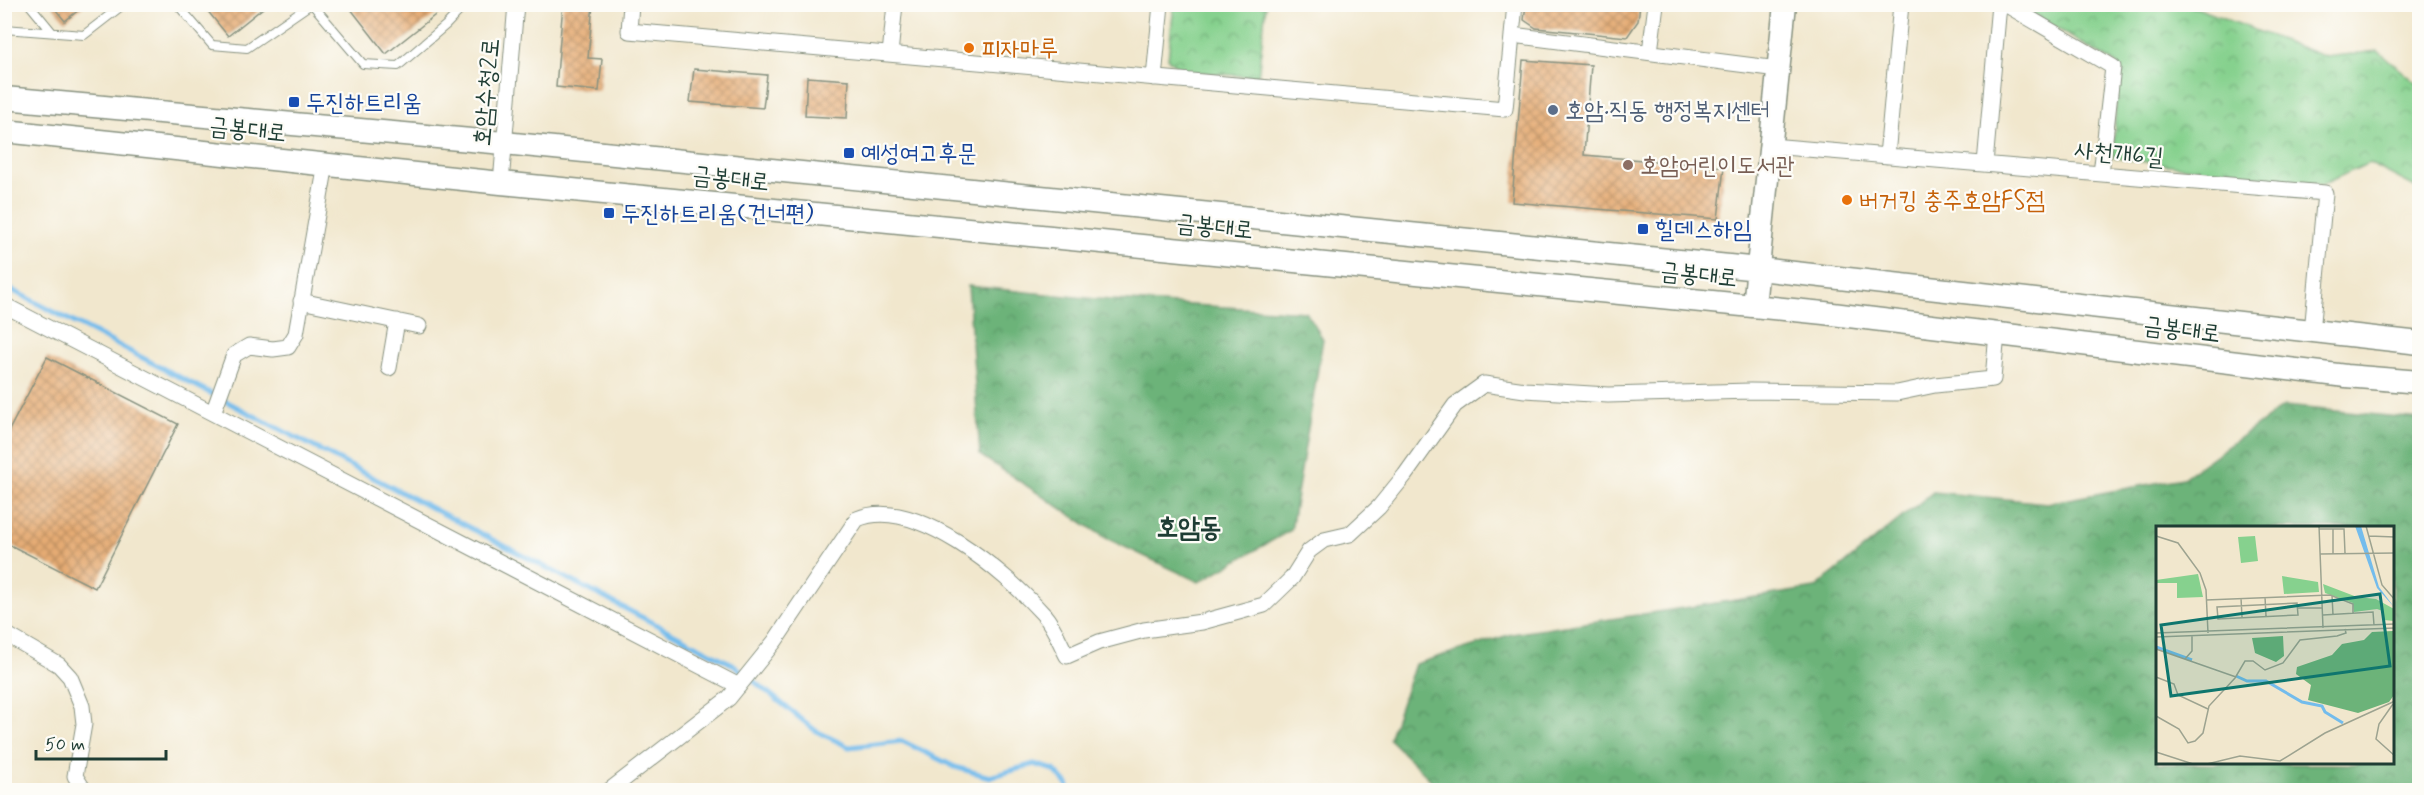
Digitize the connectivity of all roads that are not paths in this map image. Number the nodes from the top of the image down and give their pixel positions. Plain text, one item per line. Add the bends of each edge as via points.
1 (29, 4) edge
2 (124, 4) edge
3 (177, 4) edge
4 (311, 4) edge
5 (466, 4) edge
6 (516, 4) edge
7 (631, 4) edge
8 (895, 4) edge
9 (1161, 4) edge
10 (1515, 4) edge
11 (1656, 4) edge
12 (1785, 4) edge
13 (1901, 4) edge
14 (1999, 4) edge
15 (2005, 4) edge
16 (4, 29) edge
17 (51, 32) junction
18 (1512, 35) junction
19 (1650, 52) junction
20 (890, 54) junction
21 (1779, 69) junction
22 (1154, 78) junction
23 (4, 98) edge
24 (4, 131) edge
25 (504, 143) junction
26 (1771, 146) junction
27 (1887, 156) junction
28 (326, 164) junction
29 (1984, 164) junction
30 (2102, 174) junction
31 (501, 183) junction
32 (1759, 269) junction
33 (301, 301) junction
34 (4, 305) edge
35 (1754, 306) junction
36 (396, 321) junction
37 (419, 326) dead end
38 (2312, 332) junction
39 (1997, 333) junction
40 (2420, 343) edge
41 (389, 368) dead end
42 (2420, 382) edge
43 (213, 413) junction
44 (4, 633) edge
45 (739, 686) junction
46 (84, 790) edge
47 (610, 790) edge

1 - 17 lane
2 - 17 lane via 84,34
3 - 4 lane via 212,45 247,48
4 - 5 lane via 363,64 398,66
6 - 25 street, 호암수청2로
7 - 20 street via 629,31
8 - 20 street
9 - 22 street
10 - 18 street
11 - 19 street
12 - 21 street
13 - 27 street
14 - 29 street
15 - 30 street via 2113,68
16 - 17 lane
18 - 19 street
18 - 22 street via 1505,109
19 - 21 street
20 - 22 street
21 - 26 street
23 - 25 street, 금봉대로
24 - 28 street, 금봉대로
25 - 31 street, 호암수청2로
25 - 32 street, 금봉대로
26 - 27 street, 사천개6길
26 - 32 street
27 - 29 street, 사천개6길
28 - 31 street, 금봉대로
28 - 33 street
29 - 30 street, 사천개6길
30 - 38 street, 사천개6길 via 2325,193
31 - 35 street, 금봉대로
32 - 35 street
32 - 38 street, 금봉대로
33 - 36 street
33 - 43 street via 296,334 288,347 249,346 234,355
34 - 43 street
35 - 39 street, 금봉대로
36 - 37 street
36 - 41 street
38 - 40 street, 금봉대로
39 - 42 street, 금봉대로
39 - 45 street via 1993,379 1897,393 1749,391 1608,395 1484,384 1455,405 1379,507 1350,534 1324,540 1309,551 1292,578 1264,605 1202,622 1144,630 1099,642 1067,656 1046,617 975,554 949,535 909,517 871,512 856,519 758,665
43 - 45 street
44 - 46 street via 59,664 70,677 82,706 84,724 75,776
45 - 47 street via 729,698

